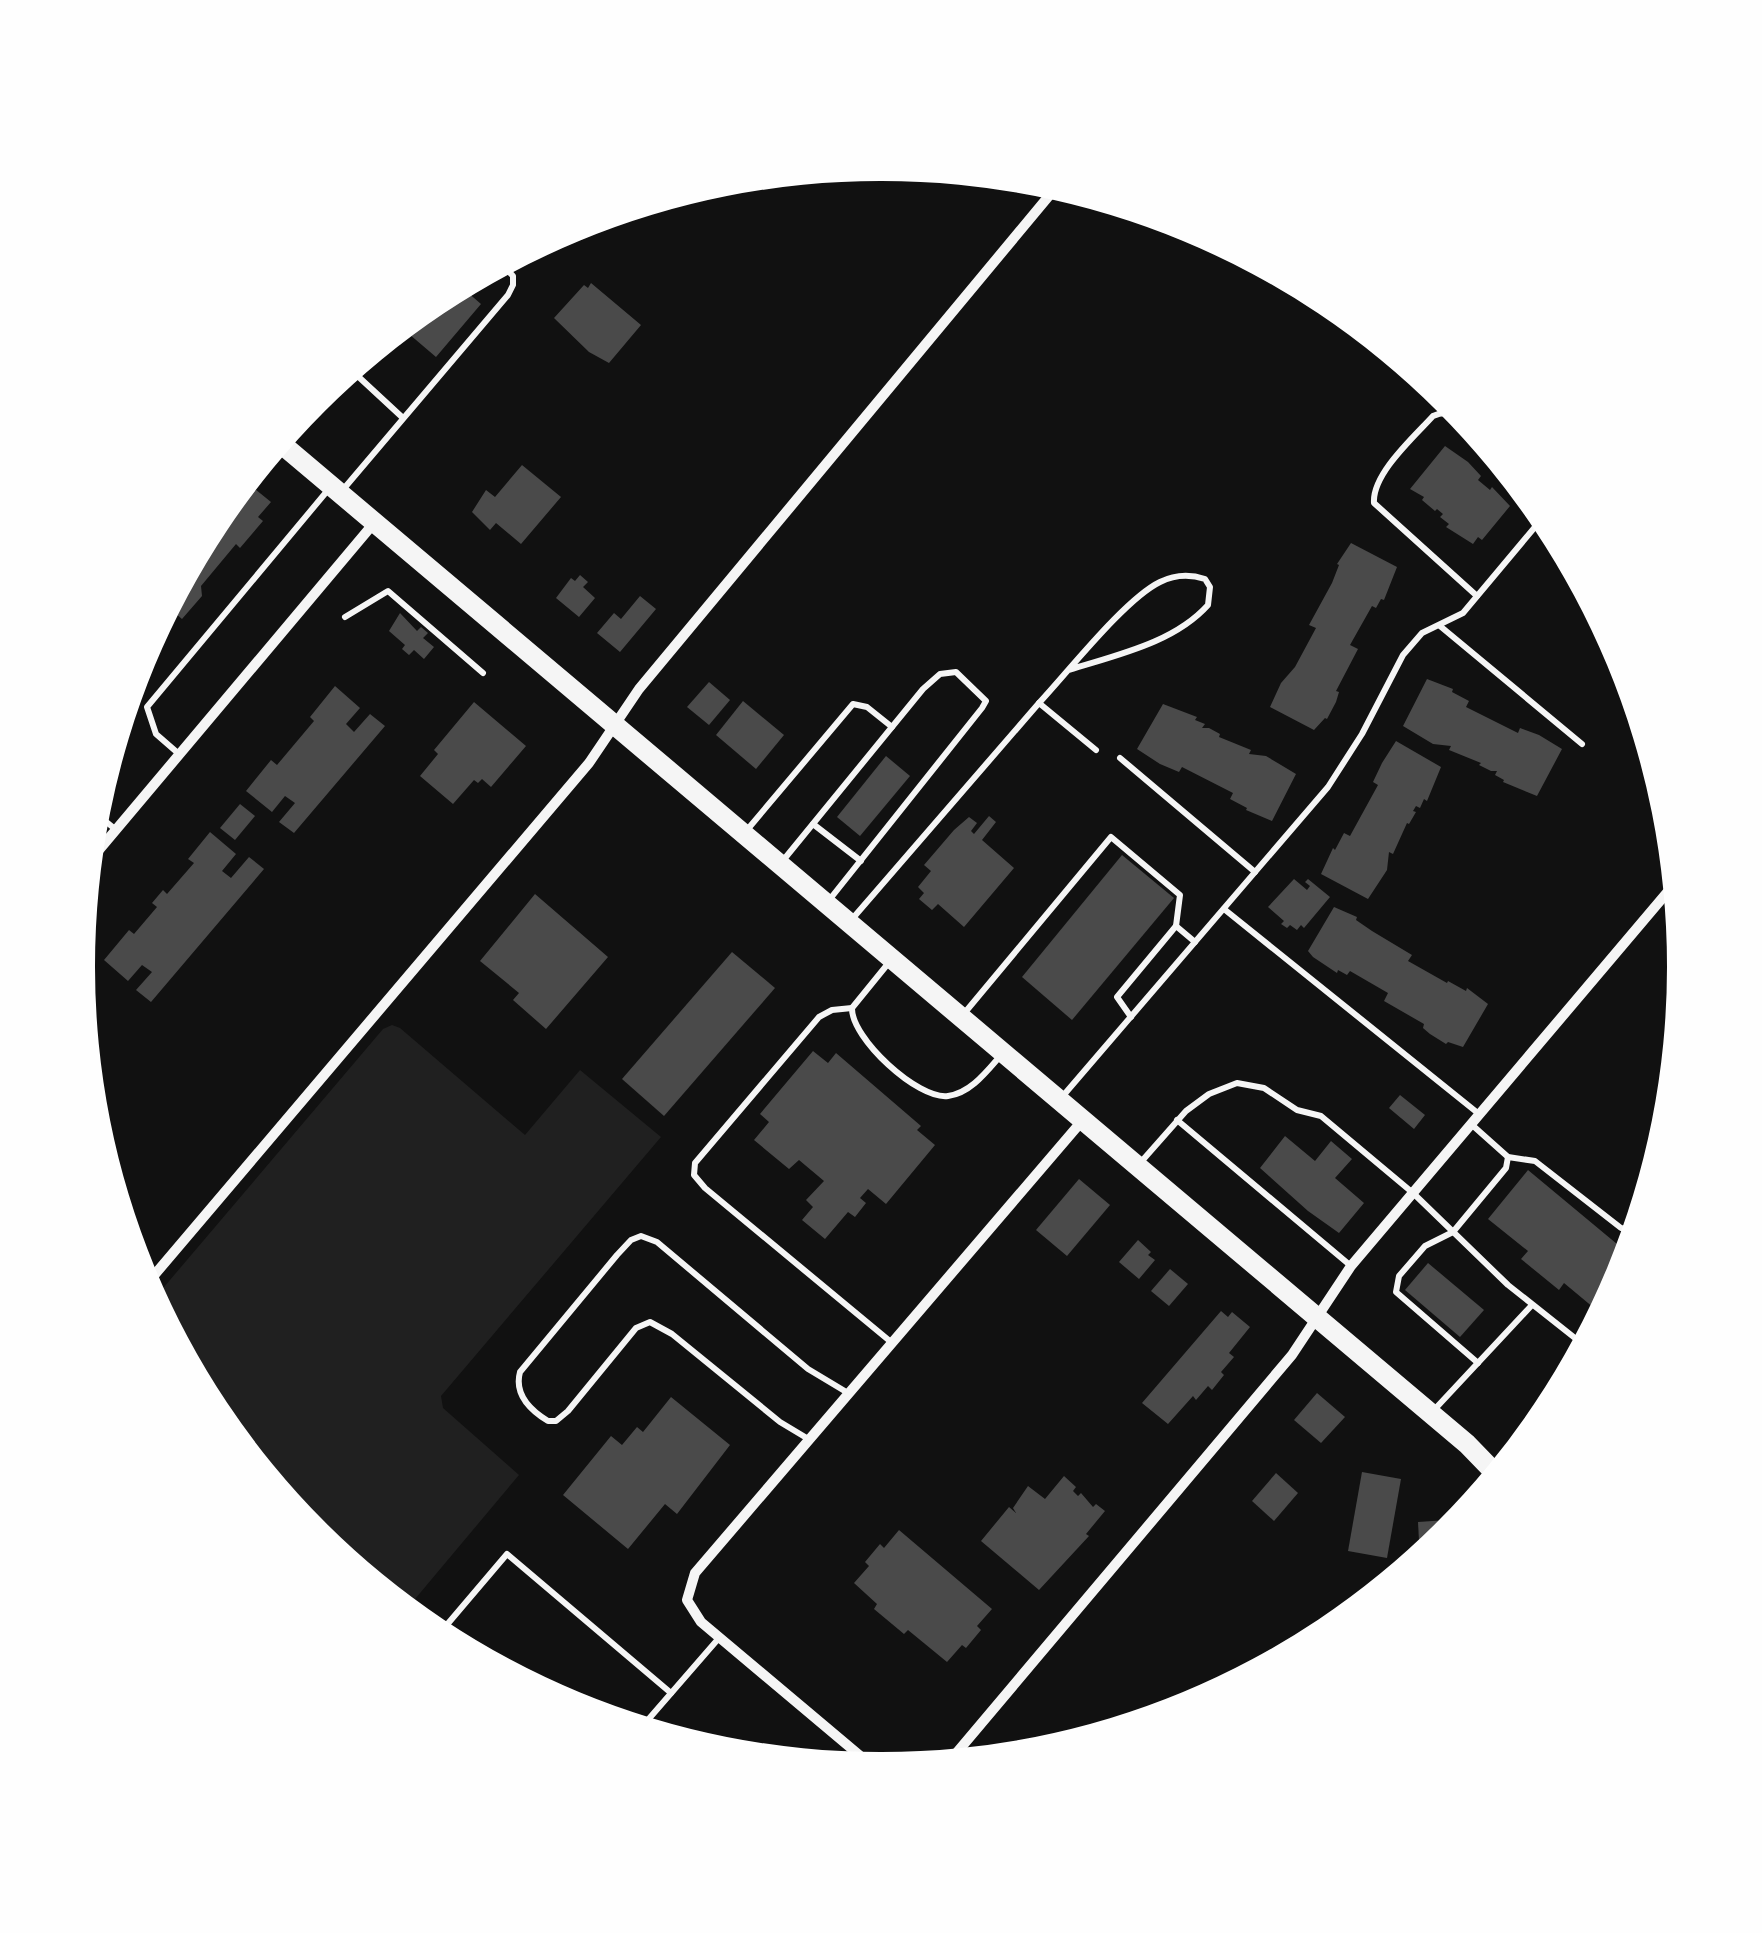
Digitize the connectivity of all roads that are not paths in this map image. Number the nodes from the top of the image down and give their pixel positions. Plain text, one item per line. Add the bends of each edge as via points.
1 (1046, 199) edge
2 (511, 274) edge
3 (361, 378) edge
4 (1440, 414) edge
5 (404, 418) junction
6 (289, 449) edge
7 (336, 489) junction
8 (375, 522) junction
9 (1533, 528) edge
10 (1477, 596) junction
11 (345, 616) dead end
12 (1439, 625) junction
13 (1069, 670) junction
14 (483, 673) dead end
15 (1038, 703) junction
16 (614, 727) junction
17 (892, 728) junction
18 (1582, 744) dead end
19 (1096, 750) dead end
20 (180, 754) junction
21 (1120, 758) dead end
22 (108, 824) edge
23 (813, 824) junction
24 (116, 830) junction
25 (743, 835) junction
26 (105, 843) edge
27 (861, 861) junction
28 (779, 865) junction
29 (1255, 872) junction
30 (1663, 897) edge
31 (826, 904) junction
32 (1224, 909) junction
33 (849, 923) junction
34 (1176, 926) junction
35 (1195, 942) junction
36 (892, 959) junction
37 (852, 1008) junction
38 (961, 1016) junction
39 (1130, 1017) junction
40 (1003, 1053) junction
41 (1059, 1100) junction
42 (1475, 1119) junction
43 (1177, 1120) junction
44 (1082, 1121) junction
45 (1508, 1157) junction
46 (1136, 1166) junction
47 (1413, 1193) junction
48 (1622, 1228) edge
49 (1453, 1232) junction
50 (1351, 1266) junction
51 (157, 1272) edge
52 (1532, 1306) junction
53 (1316, 1318) junction
54 (1574, 1338) edge
55 (892, 1343) junction
56 (1478, 1363) junction
57 (849, 1394) junction
58 (1430, 1414) junction
59 (810, 1440) junction
60 (1467, 1444) junction
61 (1493, 1459) edge
62 (1488, 1466) edge
63 (449, 1623) edge
64 (719, 1637) junction
65 (671, 1694) junction
66 (650, 1718) edge
67 (961, 1748) edge
68 (855, 1751) edge

1 - 16 street
2 - 5 lane via 508,295
3 - 5 lane
4 - 10 lane via 1378,479 1374,503
5 - 7 lane
6 - 7 main road
7 - 8 main road
7 - 20 lane via 147,707 156,734
8 - 16 main road
8 - 20 street
9 - 10 lane
10 - 12 lane
11 - 14 lane via 388,591
12 - 18 lane
12 - 29 lane via 1403,655 1344,766
13 - 13 lane via 1163,580 1205,579 1208,605 1181,628
13 - 15 lane
15 - 19 lane
15 - 33 lane
16 - 25 main road
16 - 51 street
17 - 23 lane
17 - 25 lane via 854,704
17 - 27 lane via 940,674 956,672 986,701
20 - 24 street
21 - 29 lane
22 - 24 lane
23 - 27 lane
23 - 28 lane
24 - 26 street
25 - 28 main road
27 - 31 lane
28 - 31 main road
29 - 32 lane
30 - 42 street
31 - 33 main road
32 - 35 lane
32 - 42 lane
33 - 36 main road
34 - 35 lane
34 - 38 lane via 1180,895 1111,837
34 - 39 lane via 1118,997
35 - 39 lane
36 - 37 lane
36 - 38 main road
37 - 40 lane via 860,1037 935,1097 974,1084
37 - 55 lane via 820,1017 695,1163 694,1175
38 - 40 main road
39 - 41 lane
40 - 41 main road
41 - 44 main road
42 - 45 lane
42 - 47 street
43 - 46 lane
43 - 47 lane via 1209,1094 1237,1083 1264,1088 1297,1110 1321,1116
43 - 50 lane
44 - 46 main road
44 - 55 street
45 - 48 lane via 1535,1161
45 - 49 lane
46 - 53 main road
47 - 49 lane
47 - 50 street
49 - 52 lane
49 - 56 lane via 1425,1246 1399,1276 1396,1292
50 - 53 street
52 - 54 lane
52 - 56 lane
53 - 58 main road
53 - 67 street via 1292,1355
55 - 57 street
56 - 58 lane
57 - 59 street
57 - 59 lane via 808,1369 658,1242 641,1236 617,1255 518,1381 530,1407 556,1420 636,1328 650,1322
58 - 60 main road
59 - 64 street via 695,1574 687,1600
60 - 61 main road
60 - 62 main road
63 - 65 lane via 507,1554
64 - 65 lane
64 - 68 street
65 - 66 lane

